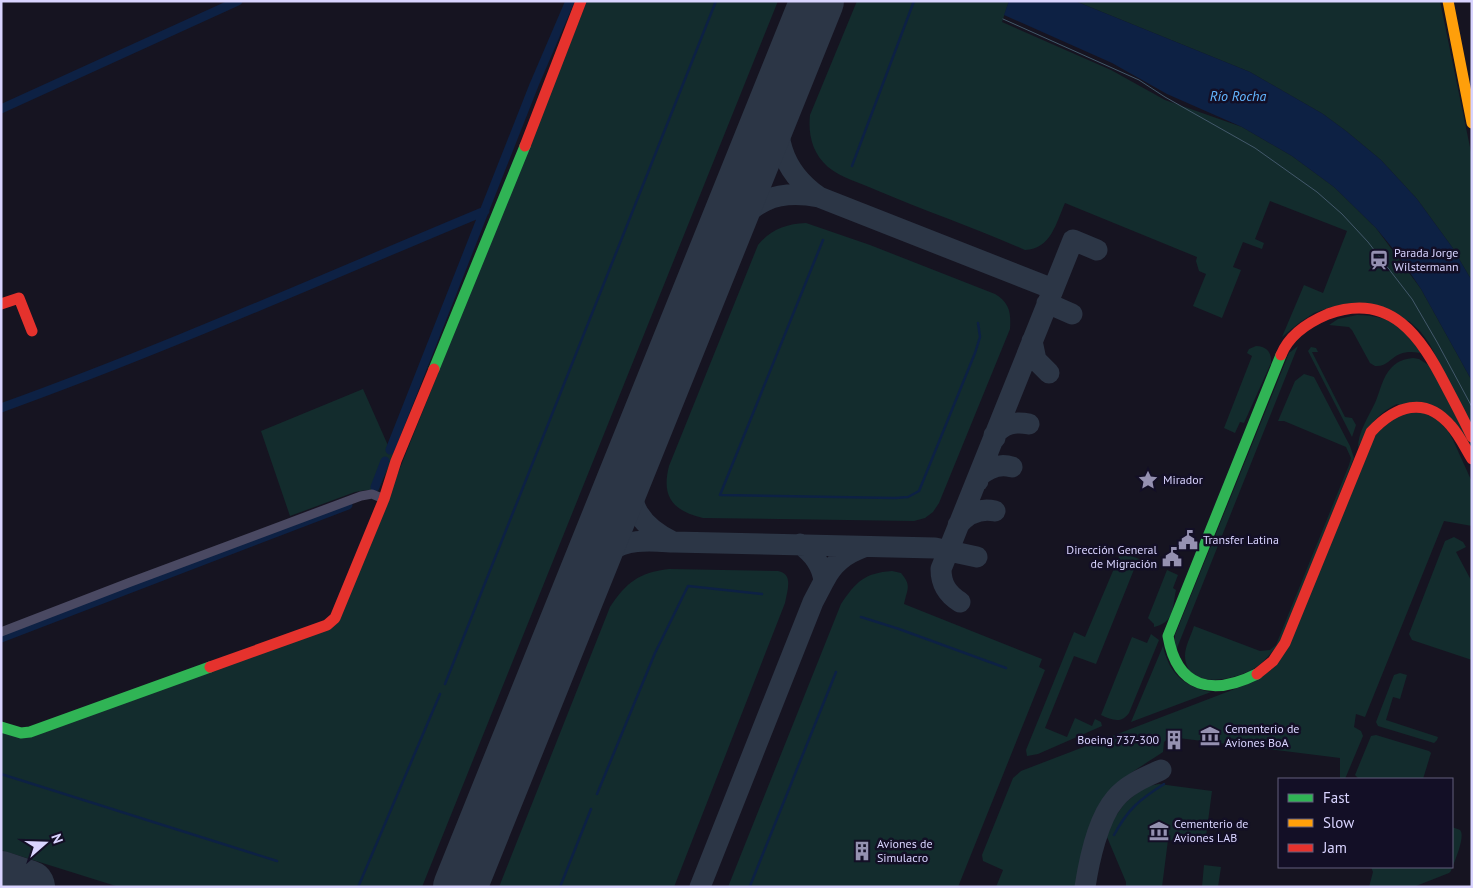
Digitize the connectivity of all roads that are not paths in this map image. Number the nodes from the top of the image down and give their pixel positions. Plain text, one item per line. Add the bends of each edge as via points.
1 (581, 1) edge
2 (1448, 1) edge
3 (1469, 91) edge
4 (1472, 123) edge
5 (1, 304) edge
6 (32, 331) dead end
7 (1472, 437) edge
8 (1472, 460) edge
9 (384, 499) junction
10 (1, 632) edge
11 (1, 727) edge

1 - 9 street
2 - 3 street
3 - 4 street
5 - 6 street via 19,298
7 - 8 street via 1426,348 1403,322 1380,311 1354,308 1329,314 1302,329 1283,349 1168,636 1176,666 1199,683 1222,686 1254,675 1277,656 1371,432 1386,415 1414,407 1438,413 1453,428
9 - 10 street via 372,494 361,496
9 - 11 street via 338,612 327,625 30,732 21,733

